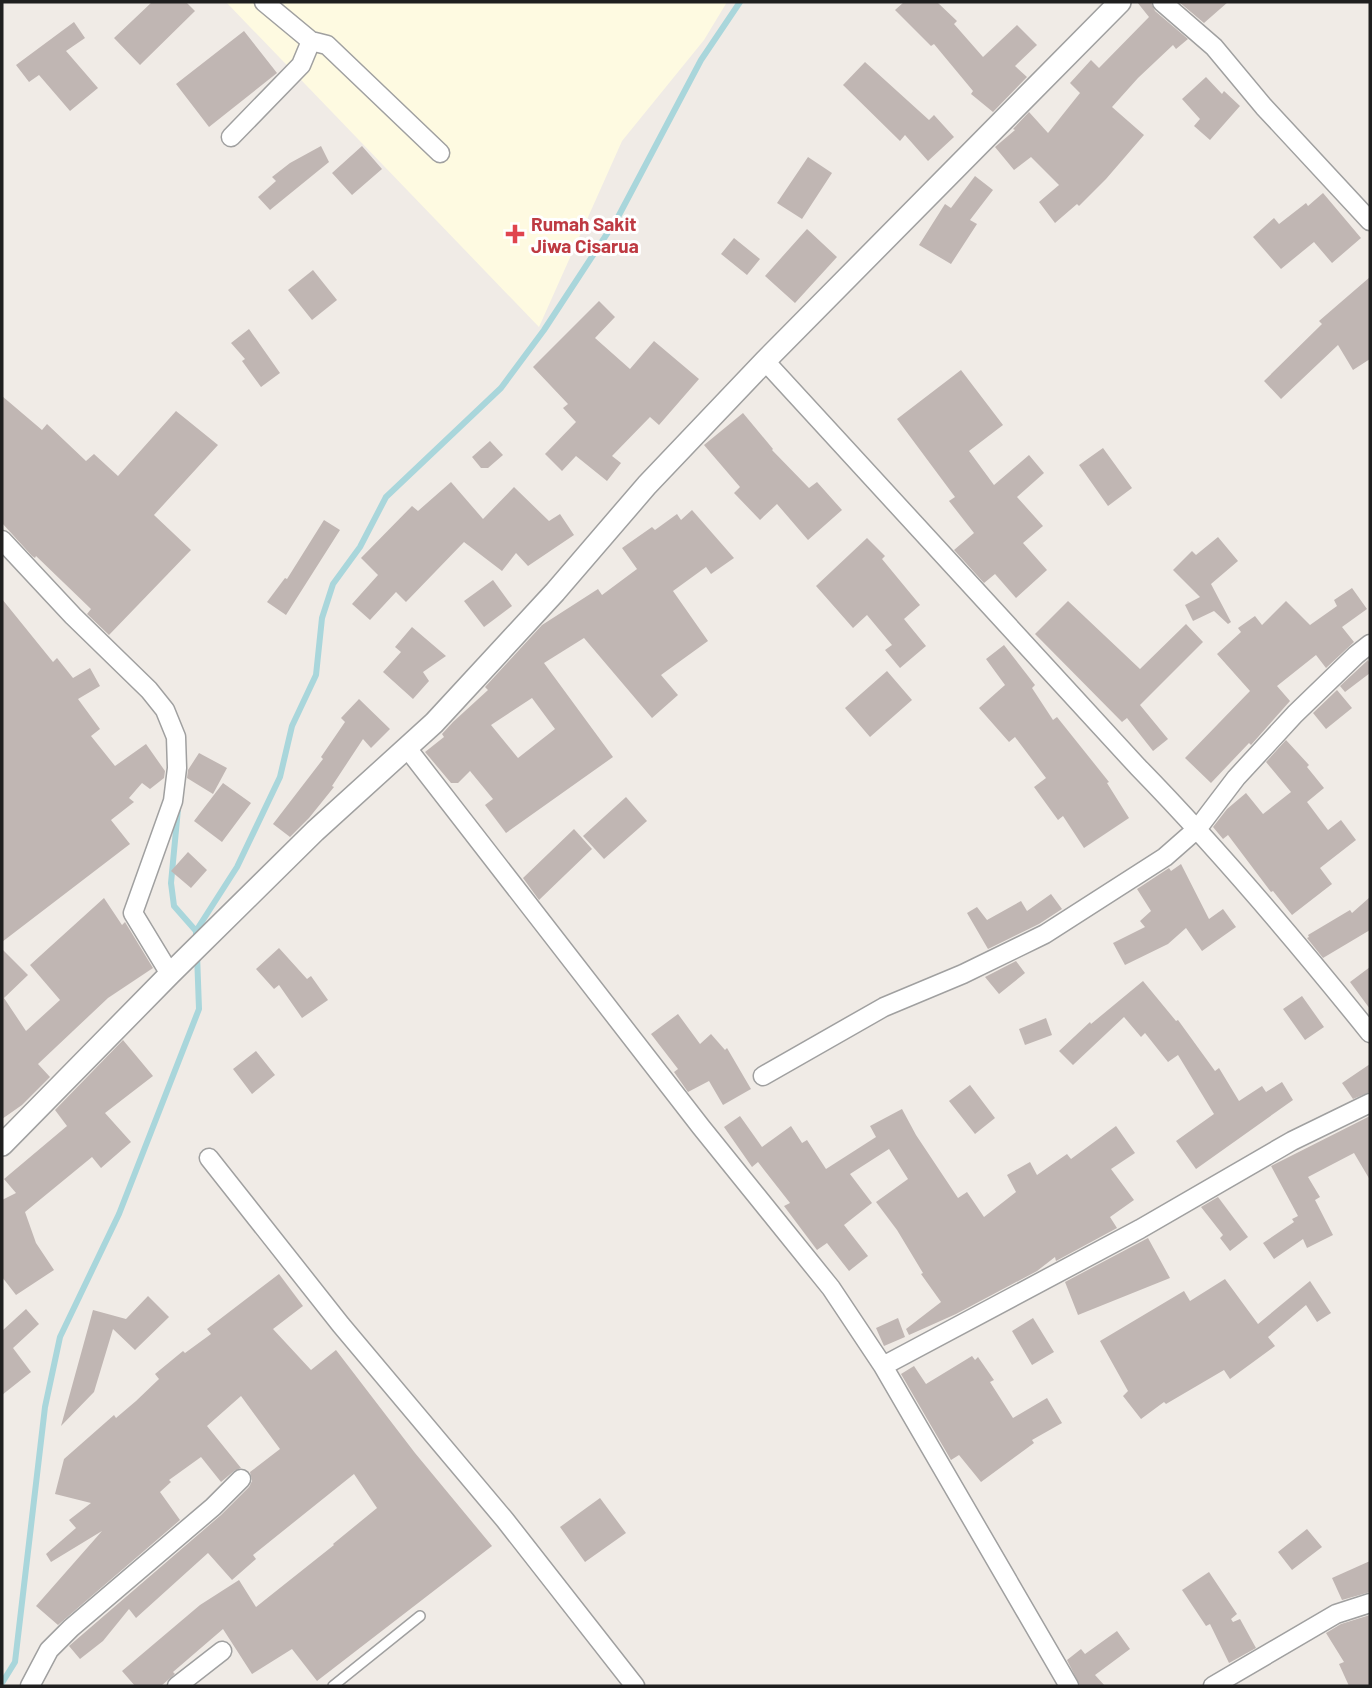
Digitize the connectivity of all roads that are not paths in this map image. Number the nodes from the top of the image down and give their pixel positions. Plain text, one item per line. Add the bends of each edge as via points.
1 (264, 2) edge
2 (1120, 2) edge
3 (1162, 2) edge
4 (311, 41) junction
5 (231, 137) dead end
6 (440, 153) dead end
7 (1370, 221) edge
8 (765, 361) junction
9 (2, 540) edge
10 (1370, 644) edge
11 (407, 748) junction
12 (1198, 828) junction
13 (170, 974) junction
14 (1370, 1033) edge
15 (763, 1076) dead end
16 (1370, 1103) edge
17 (2, 1145) edge
18 (209, 1158) dead end
19 (883, 1366) junction
20 (241, 1479) dead end
21 (1370, 1603) edge
22 (420, 1616) dead end
23 (222, 1651) dead end
24 (30, 1686) edge
25 (177, 1686) edge
26 (333, 1686) edge
27 (635, 1686) edge
28 (1069, 1686) edge
29 (1213, 1686) edge

1 - 4 street
2 - 8 street
3 - 7 street via 1214,47
4 - 5 street via 301,65
4 - 6 street via 327,44
8 - 11 street
8 - 12 street
9 - 13 street via 149,690 165,710 176,737 173,801 133,913
10 - 12 street via 1295,714
11 - 13 street
11 - 19 street via 831,1288
12 - 14 street
12 - 15 street via 1165,857 1045,934 884,1007
13 - 17 street
16 - 19 street via 1292,1141 1140,1229
18 - 27 street
19 - 28 street
20 - 24 street via 71,1628 49,1650
21 - 29 street via 1336,1614
22 - 26 lane
23 - 25 street

